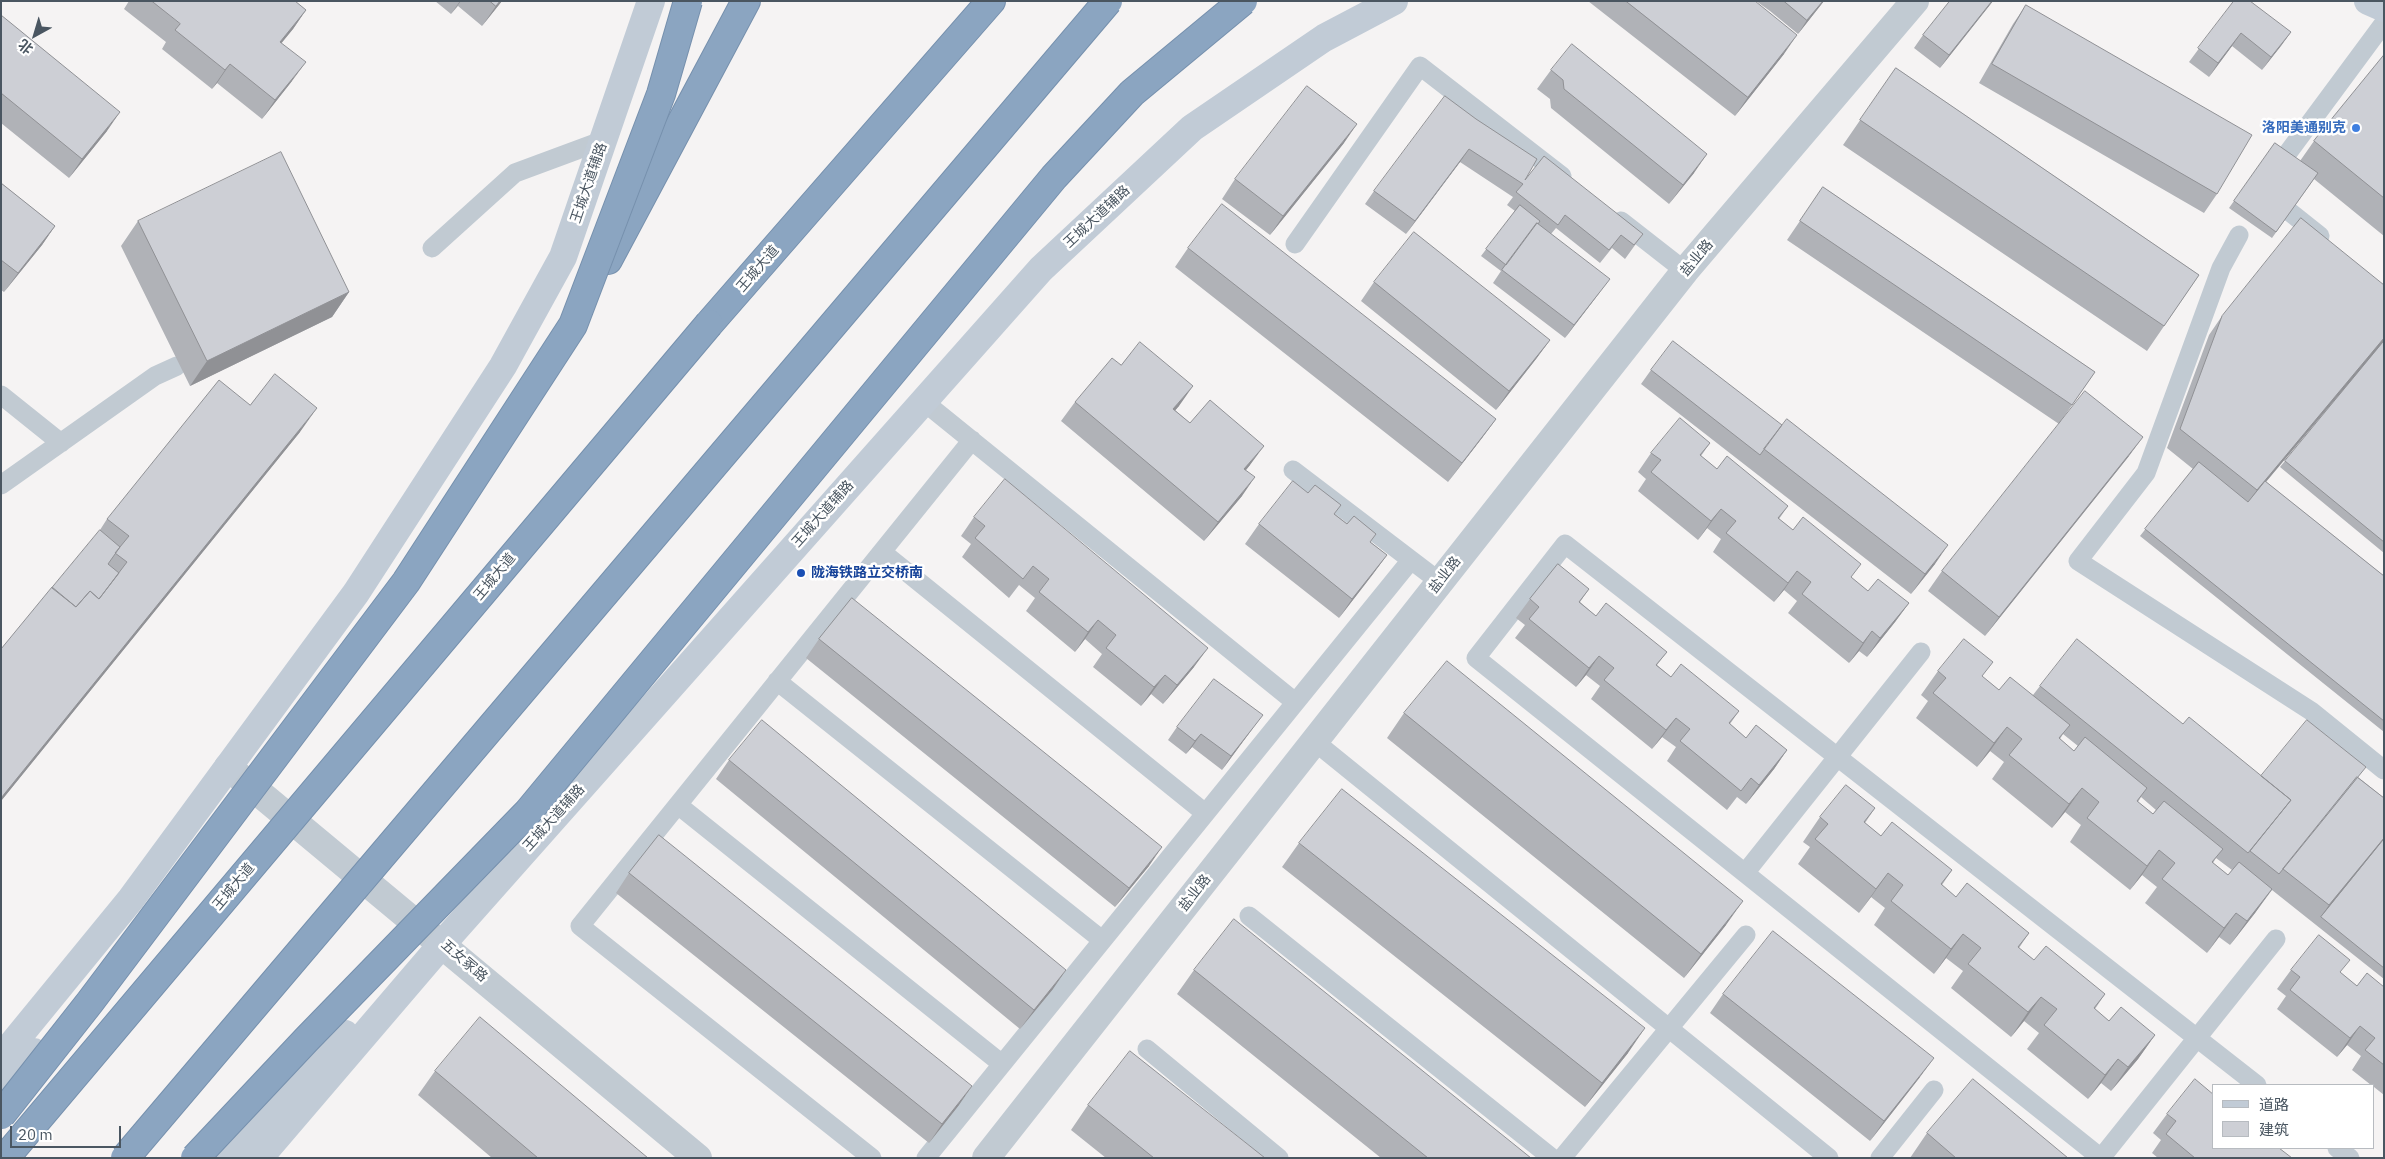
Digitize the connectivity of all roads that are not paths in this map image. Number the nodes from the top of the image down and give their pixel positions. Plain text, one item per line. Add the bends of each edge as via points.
1 (652, 1) edge
2 (688, 1) edge
3 (746, 1) edge
4 (991, 1) edge
5 (1108, 1) edge
6 (1243, 1) edge
7 (1394, 1) edge
8 (1915, 1) edge
9 (2368, 1) edge
10 (2384, 8) edge
11 (2384, 24) edge
12 (604, 140) junction
13 (2287, 154) edge
14 (1576, 187) edge
15 (2262, 191) edge
16 (1607, 211) edge
17 (2239, 235) dead end
18 (1295, 244) dead end
19 (432, 248) dead end
20 (2337, 249) edge
21 (1685, 271) junction
22 (573, 326) junction
23 (177, 366) dead end
24 (1, 395) edge
25 (923, 401) junction
26 (972, 440) junction
27 (61, 443) junction
28 (1293, 470) dead end
29 (1, 485) edge
30 (882, 552) junction
31 (1411, 560) junction
32 (1440, 582) junction
33 (1921, 652) dead end
34 (777, 681) junction
35 (1295, 702) junction
36 (1314, 741) junction
37 (1837, 757) junction
38 (228, 767) junction
39 (2384, 770) edge
40 (678, 804) junction
41 (1205, 813) junction
42 (1745, 873) junction
43 (1249, 916) dead end
44 (1746, 935) dead end
45 (1102, 940) junction
46 (2276, 940) dead end
47 (443, 943) junction
48 (1669, 1028) junction
49 (2197, 1038) junction
50 (1147, 1049) dead end
51 (1, 1058) edge
52 (1002, 1064) junction
53 (2256, 1084) edge
54 (1934, 1090) dead end
55 (1, 1092) edge
56 (1, 1115) edge
57 (2338, 1149) edge
58 (5, 1158) edge
59 (125, 1158) edge
60 (195, 1158) edge
61 (227, 1158) edge
62 (258, 1158) edge
63 (698, 1158) edge
64 (872, 1158) edge
65 (926, 1158) edge
66 (986, 1158) edge
67 (1279, 1158) edge
68 (1552, 1158) edge
69 (1562, 1158) edge
70 (1829, 1158) edge
71 (1880, 1158) edge
72 (2101, 1158) edge
73 (2350, 1158) edge

1 - 12 main road, 王城大道辅路
2 - 22 highway, bridge via 661,94
3 - 22 highway, bridge
4 - 58 highway, 王城大道, bridge via 709,324
5 - 59 highway, bridge
6 - 60 highway, bridge via 1132,93 1054,177 528,812 307,1038
7 - 25 main road, 王城大道辅路 via 1324,38 1192,128 1041,269
8 - 21 street, 盐业路
9 - 10 main road
11 - 13 lane
12 - 19 lane via 515,174
12 - 38 main road, 王城大道辅路 via 563,257 503,366 356,593
14 - 18 lane via 1420,66
15 - 20 lane
16 - 21 lane
17 - 39 lane via 2221,268 2146,473 2078,561 2311,711
21 - 32 street, 盐业路
22 - 56 highway, bridge via 406,582
23 - 27 lane via 155,376
24 - 27 lane
25 - 26 lane
25 - 47 main road, 王城大道辅路
26 - 30 lane
26 - 35 lane
27 - 29 lane
28 - 31 lane
30 - 34 lane
30 - 41 lane
31 - 32 lane
31 - 35 lane
32 - 36 street, 盐业路
33 - 37 lane
34 - 40 lane
34 - 45 lane
35 - 41 lane
36 - 48 lane
36 - 66 street, 盐业路
37 - 42 lane
37 - 42 lane via 1565,544 1476,658
37 - 49 lane
38 - 47 street, 五女冢路
38 - 51 main road, 王城大道辅路 via 130,899
38 - 55 main road via 149,915
40 - 52 lane
40 - 64 lane via 580,926
41 - 45 lane
42 - 72 lane
43 - 68 lane
44 - 48 lane
45 - 52 lane
46 - 49 lane
47 - 61 main road via 302,1074
47 - 62 main road, 王城大道辅路
47 - 63 street, 五女冢路
48 - 69 lane
48 - 70 lane
49 - 53 lane
49 - 72 lane
50 - 67 lane
52 - 65 lane
54 - 71 lane
57 - 73 lane

